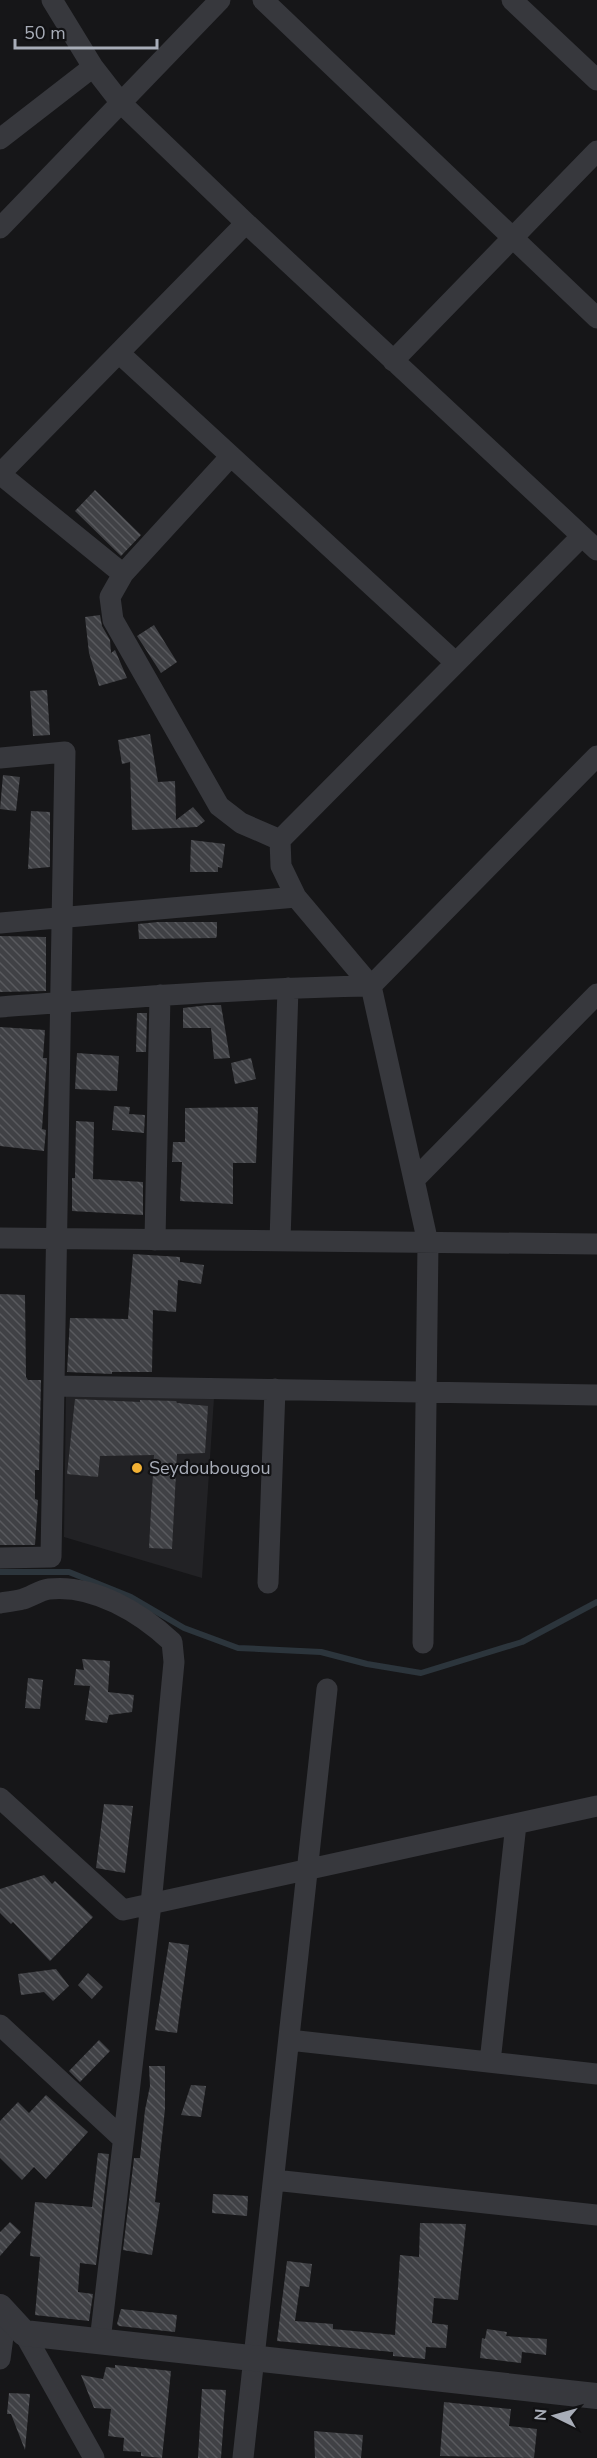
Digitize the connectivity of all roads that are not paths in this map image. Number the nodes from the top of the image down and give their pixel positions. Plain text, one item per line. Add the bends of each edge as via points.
1 (52, 0) edge
2 (220, 0) edge
3 (263, 0) edge
4 (512, 0) edge
5 (93, 67) junction
6 (597, 80) edge
7 (121, 103) junction
8 (0, 139) edge
9 (597, 151) edge
10 (246, 223) junction
11 (0, 228) edge
12 (513, 238) junction
13 (597, 318) edge
14 (120, 353) junction
15 (393, 361) junction
16 (231, 456) junction
17 (0, 474) edge
18 (589, 543) edge
19 (123, 574) junction
20 (456, 663) junction
21 (597, 756) edge
22 (0, 758) edge
23 (280, 840) junction
24 (296, 897) junction
25 (62, 918) junction
26 (0, 923) edge
27 (371, 986) junction
28 (288, 988) junction
29 (597, 994) edge
30 (160, 995) junction
31 (61, 1003) junction
32 (0, 1007) edge
33 (415, 1179) junction
34 (0, 1238) edge
35 (56, 1239) junction
36 (155, 1240) junction
37 (280, 1241) junction
38 (428, 1243) junction
39 (597, 1245) edge
40 (54, 1386) junction
41 (276, 1389) junction
42 (426, 1392) junction
43 (597, 1395) edge
44 (0, 1558) edge
45 (268, 1583) dead end
46 (0, 1603) edge
47 (423, 1643) dead end
48 (327, 1689) dead end
49 (0, 1798) edge
50 (597, 1806) edge
51 (516, 1824) junction
52 (308, 1870) junction
53 (151, 1904) junction
54 (0, 2025) edge
55 (289, 2040) junction
56 (490, 2062) junction
57 (597, 2074) edge
58 (123, 2138) junction
59 (274, 2180) junction
60 (597, 2215) edge
61 (3, 2311) edge
62 (24, 2333) junction
63 (100, 2341) junction
64 (254, 2358) junction
65 (0, 2359) edge
66 (597, 2396) edge
67 (94, 2458) edge
68 (243, 2458) edge

1 - 5 street
2 - 7 street
3 - 12 street
4 - 6 street
5 - 7 street
5 - 8 street
7 - 10 street
7 - 11 street
9 - 12 street
10 - 14 street
10 - 15 street
12 - 13 street
12 - 15 street
14 - 16 street
14 - 17 street
15 - 18 street
16 - 19 street
16 - 20 street
17 - 19 street
18 - 20 street
19 - 23 street via 110,597 113,620 219,806 241,823
20 - 23 street
21 - 27 street
22 - 25 street via 65,752
23 - 24 street via 281,866
24 - 25 street
24 - 27 street
25 - 26 street
25 - 31 street
27 - 28 street
27 - 33 street
28 - 30 street
28 - 37 street
29 - 33 street
30 - 31 street
30 - 36 street
31 - 32 street
31 - 35 street
33 - 38 street
34 - 35 street
35 - 36 street
35 - 40 street
36 - 37 street
37 - 38 street
38 - 39 street
38 - 42 street
40 - 41 street
40 - 44 street via 51,1557
41 - 42 street
41 - 45 street
42 - 43 street
42 - 47 street
46 - 53 street via 22,1600 47,1589 95,1594 150,1622 172,1642 174,1662
48 - 52 street
49 - 53 street via 123,1910
50 - 51 street
51 - 52 street
51 - 56 street
52 - 53 street
52 - 55 street
53 - 58 street
54 - 58 street
55 - 56 street
55 - 59 street
56 - 57 street
58 - 63 street
59 - 60 street
59 - 64 street
61 - 62 street
61 - 65 street
62 - 63 street
62 - 67 street
63 - 64 street
64 - 66 street
64 - 68 street

